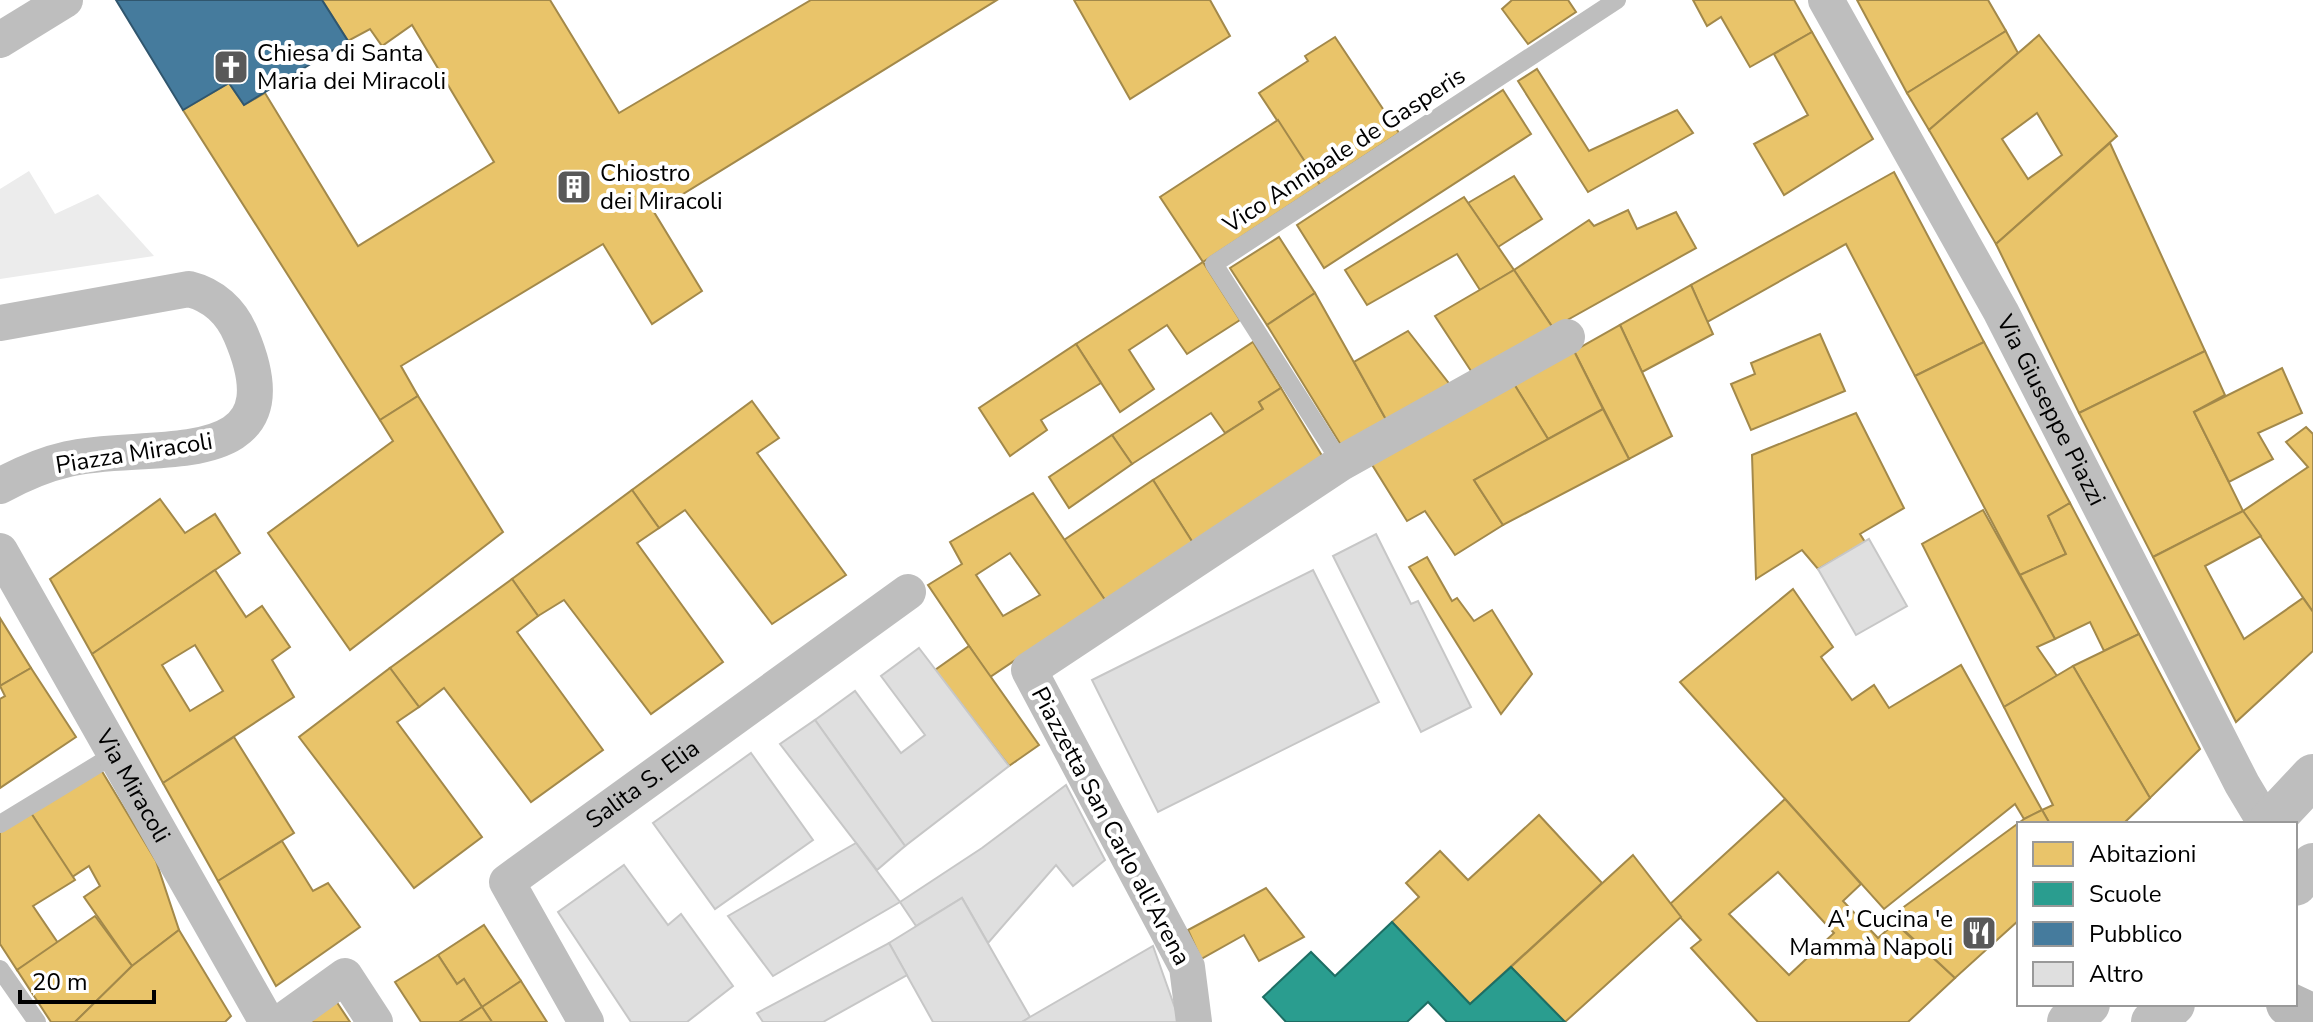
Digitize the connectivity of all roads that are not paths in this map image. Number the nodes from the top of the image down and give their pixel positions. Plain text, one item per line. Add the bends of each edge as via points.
1 (65, 0) edge
2 (1617, 0) edge
3 (1826, 0) edge
4 (0, 40) edge
5 (0, 323) edge
6 (1567, 337) dead end
7 (1341, 463) junction
8 (0, 486) edge
9 (0, 551) edge
10 (908, 592) dead end
11 (115, 754) junction
12 (2313, 776) edge
13 (2266, 822) edge
14 (2269, 822) edge
15 (0, 824) edge
16 (2313, 865) edge
17 (2297, 882) edge
18 (0, 969) edge
19 (2086, 1006) edge
20 (2171, 1006) edge
21 (2292, 1006) edge
22 (2313, 1016) edge
23 (267, 1021) edge
24 (37, 1022) edge
25 (375, 1022) edge
26 (586, 1022) edge
27 (1194, 1022) edge
28 (2069, 1022) edge
29 (2153, 1022) edge

1 - 4 street
2 - 7 lane, Vico Annibale de Gasperis via 1214,264
3 - 13 street, Via Giuseppe Piazzi via 2001,312
5 - 8 street, Piazza Miracoli via 189,289 210,294 237,325 254,364 255,386 250,415 233,434 203,447 68,459
6 - 7 street
7 - 27 street, Piazzetta San Carlo all'Arena via 1029,670 1187,967
9 - 11 street, Via Miracoli
10 - 26 street, Salita S. Elia via 507,882
11 - 15 lane
11 - 23 street, Via Miracoli
12 - 14 main road
16 - 17 main road
18 - 24 lane
19 - 28 main road
20 - 29 main road
21 - 22 main road
23 - 25 street via 345,976

